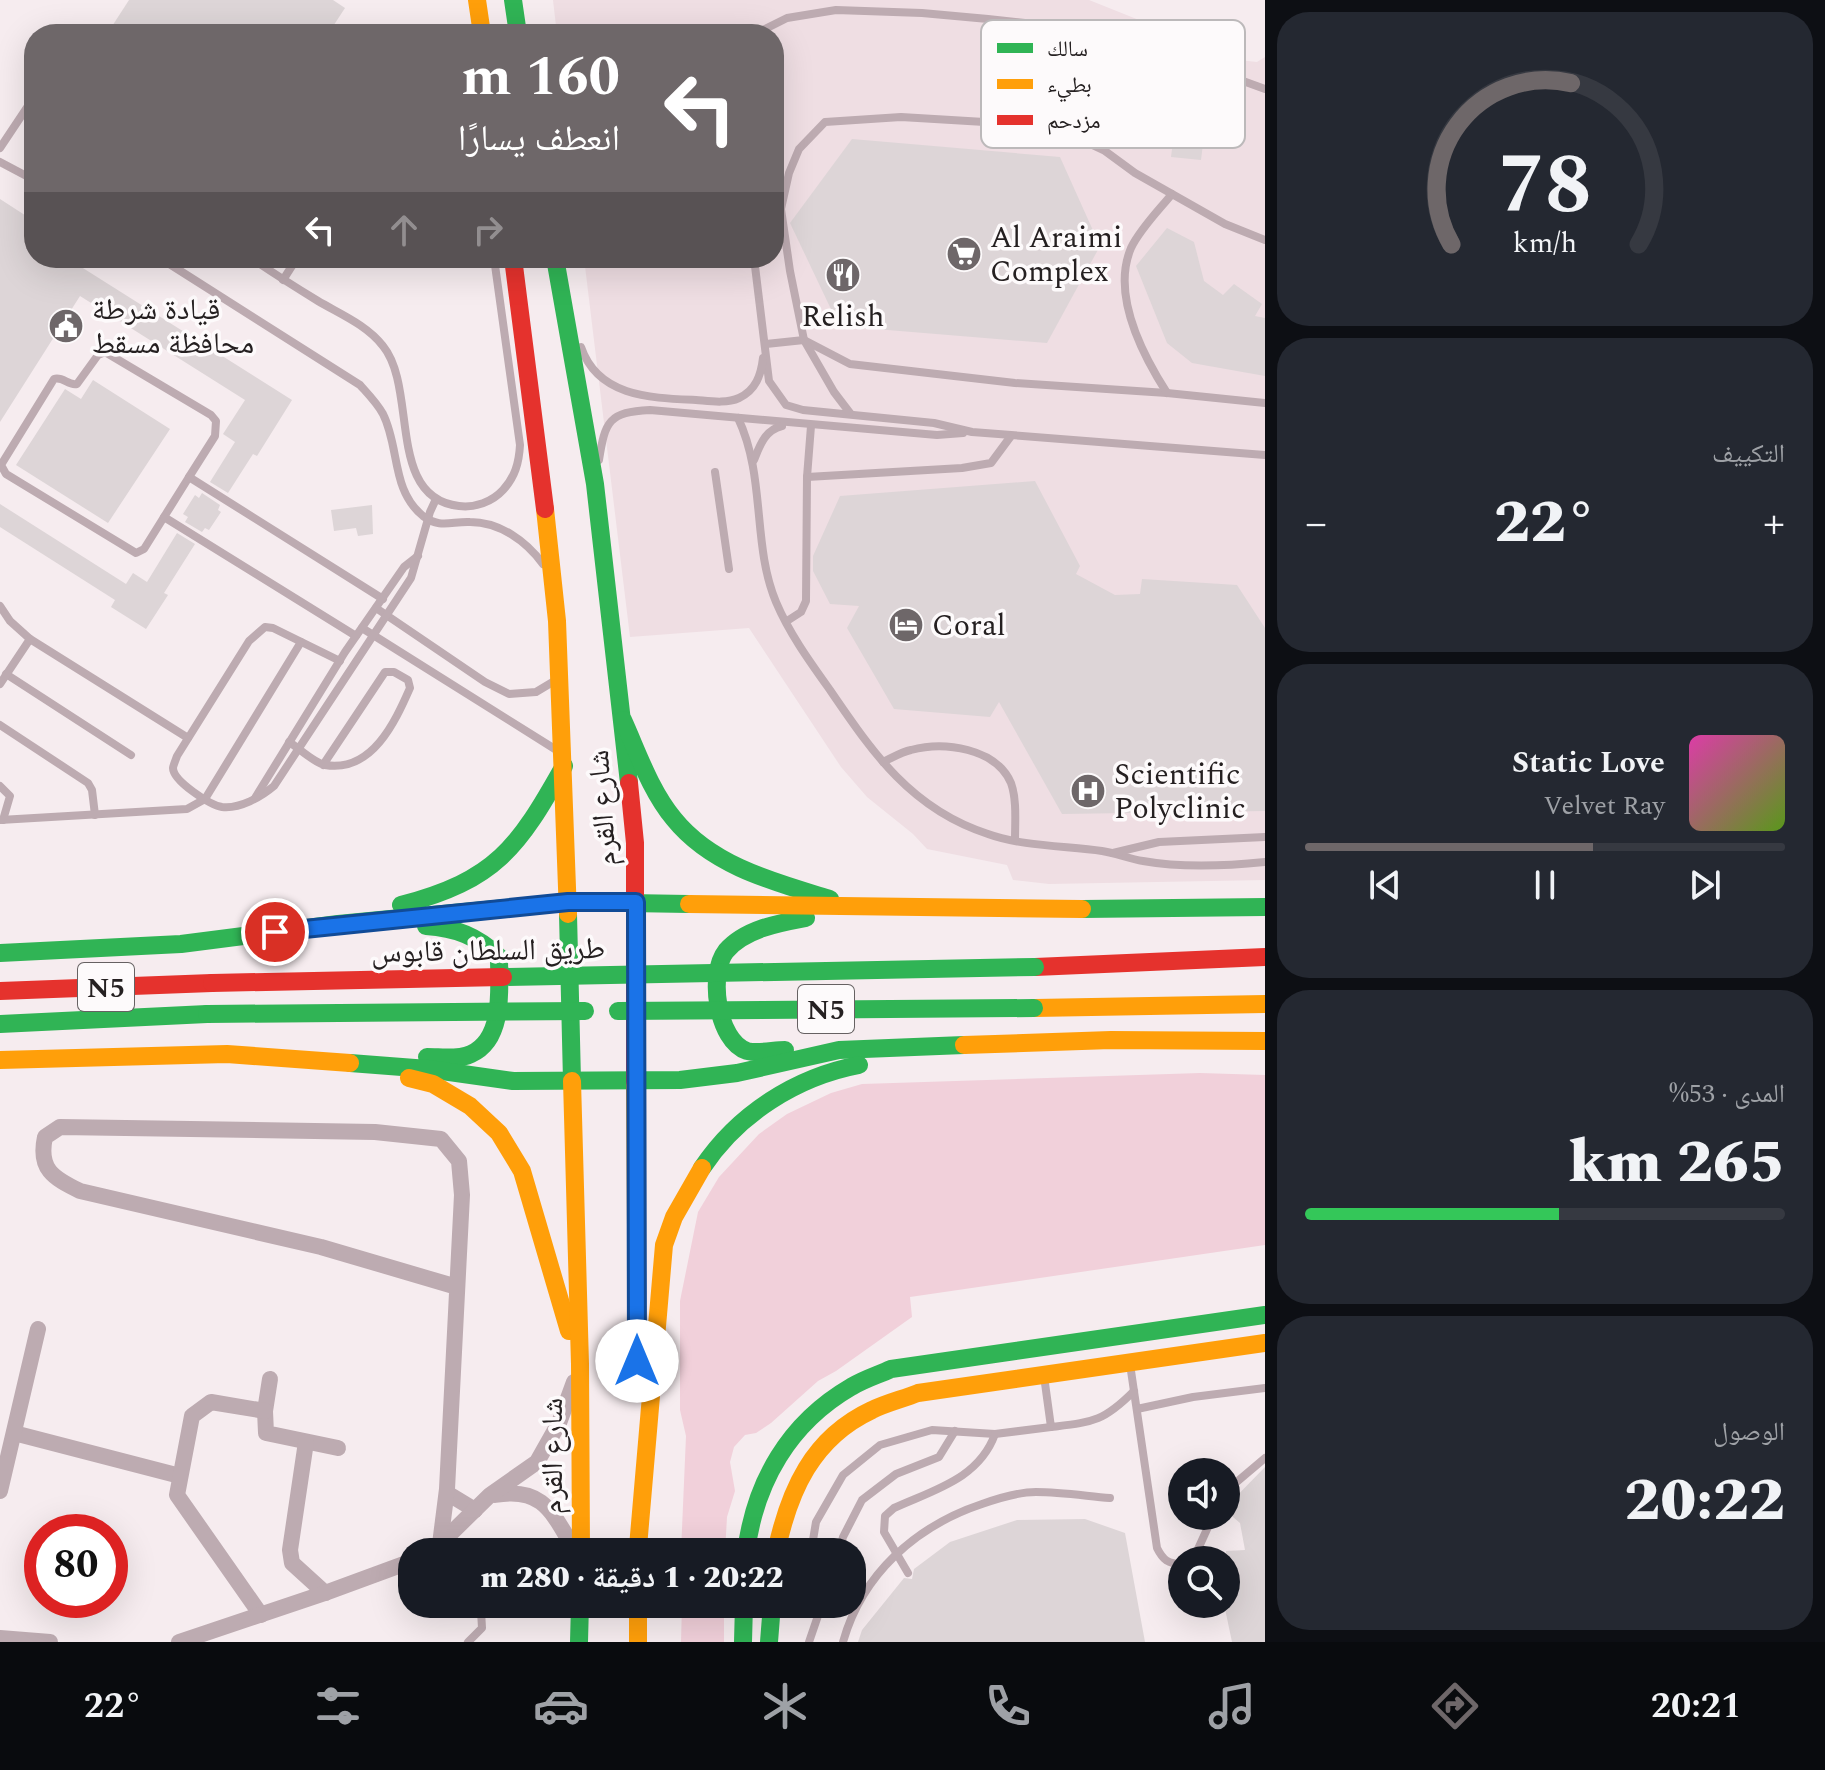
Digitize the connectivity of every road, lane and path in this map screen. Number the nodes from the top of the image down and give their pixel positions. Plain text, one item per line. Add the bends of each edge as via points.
1 (477, 0) edge
2 (513, 0) edge
3 (997, 20) edge
4 (481, 24) edge
5 (517, 24) edge
6 (775, 24) edge
7 (1245, 82) edge
8 (1265, 89) edge
9 (24, 112) edge
10 (981, 122) edge
11 (0, 148) edge
12 (1099, 148) edge
13 (0, 162) edge
14 (24, 175) edge
15 (1172, 194) junction
16 (784, 196) edge
17 (784, 230) edge
18 (1265, 240) edge
19 (176, 268) edge
20 (266, 268) edge
21 (291, 268) edge
22 (495, 268) edge
23 (514, 268) edge
24 (557, 268) edge
25 (557, 268) edge
26 (755, 268) edge
27 (283, 280) junction
28 (804, 340) junction
29 (766, 344) junction
30 (1167, 393) junction
31 (1265, 403) edge
32 (850, 413) junction
33 (738, 418) junction
34 (789, 423) junction
35 (811, 426) junction
36 (404, 432) junction
37 (972, 432) junction
38 (391, 436) junction
39 (1011, 436) junction
40 (1265, 455) edge
41 (754, 460) junction
42 (715, 472) dead end
43 (189, 477) junction
44 (807, 477) junction
45 (595, 484) junction
46 (436, 499) junction
47 (164, 517) junction
48 (427, 519) junction
49 (418, 556) junction
50 (729, 569) dead end
51 (555, 589) junction
52 (383, 599) junction
53 (0, 606) edge
54 (376, 608) junction
55 (388, 615) junction
56 (787, 621) junction
57 (362, 628) junction
58 (356, 636) junction
59 (374, 636) junction
60 (30, 639) junction
61 (301, 642) junction
62 (340, 661) junction
63 (6, 674) junction
64 (559, 677) junction
65 (0, 684) edge
66 (623, 720) junction
67 (0, 725) edge
68 (188, 738) junction
69 (289, 742) junction
70 (300, 749) junction
71 (131, 755) dead end
72 (564, 760) junction
73 (883, 762) junction
74 (323, 765) junction
75 (0, 786) edge
76 (205, 799) junction
77 (254, 799) junction
78 (95, 815) junction
79 (2, 820) edge
80 (1265, 837) edge
81 (1015, 840) junction
82 (1113, 853) junction
83 (1265, 862) edge
84 (568, 902) junction
85 (636, 902) junction
86 (1265, 907) edge
87 (862, 908) junction
88 (338, 924) junction
89 (0, 953) edge
90 (1265, 957) edge
91 (0, 991) edge
92 (1265, 1004) edge
93 (0, 1024) edge
94 (1111, 1040) junction
95 (1265, 1043) edge
96 (839, 1050) junction
97 (0, 1060) edge
98 (354, 1062) junction
99 (572, 1081) junction
100 (635, 1081) junction
101 (457, 1287) junction
102 (1265, 1315) edge
103 (38, 1329) dead end
104 (1265, 1343) edge
105 (1130, 1363) junction
106 (580, 1364) junction
107 (1044, 1375) junction
108 (270, 1379) dead end
109 (1265, 1388) edge
110 (1134, 1391) junction
111 (1137, 1409) junction
112 (265, 1411) junction
113 (1051, 1427) junction
114 (955, 1431) junction
115 (14, 1433) junction
116 (995, 1434) junction
117 (306, 1442) junction
118 (338, 1448) dead end
119 (1265, 1458) edge
120 (180, 1476) junction
121 (1240, 1479) edge
122 (0, 1491) edge
123 (447, 1493) junction
124 (490, 1495) junction
125 (1110, 1498) dead end
126 (475, 1510) junction
127 (441, 1538) edge
128 (450, 1538) edge
129 (569, 1538) edge
130 (578, 1538) edge
131 (638, 1538) edge
132 (639, 1538) edge
133 (747, 1538) edge
134 (779, 1538) edge
135 (813, 1538) edge
136 (843, 1538) edge
137 (895, 1554) junction
138 (1168, 1562) edge
139 (398, 1566) edge
140 (908, 1573) dead end
141 (325, 1593) junction
142 (261, 1615) junction
143 (481, 1618) edge
144 (580, 1618) edge
145 (638, 1618) edge
146 (744, 1618) edge
147 (771, 1618) edge
148 (817, 1618) edge
149 (0, 1638) edge
150 (50, 1642) edge
151 (179, 1642) edge
152 (468, 1642) edge
153 (579, 1642) edge
154 (638, 1642) edge
155 (743, 1642) edge
156 (769, 1642) edge
157 (809, 1642) edge
158 (843, 1642) edge

1 - 4 main road
2 - 5 main road
3 - 6 lane via 836,10
7 - 8 lane
9 - 11 lane
10 - 16 lane via 901,117 825,122 799,149
12 - 15 lane
13 - 14 lane
15 - 18 lane
15 - 30 lane via 1131,248 1124,285 1149,365
17 - 28 lane
19 - 38 lane via 360,385 383,415
20 - 27 lane
21 - 27 lane
22 - 46 lane via 519,458 512,479 491,500 468,507
23 - 51 main road, شارع القرم
24 - 29 lane via 582,352 598,377 624,393 655,399 738,399 761,376
25 - 45 main road, شارع القرم
26 - 29 lane
27 - 36 lane via 358,324 385,347 399,376
28 - 29 lane
28 - 30 lane via 850,364
28 - 32 lane
29 - 32 lane via 769,381 786,405
30 - 31 lane
32 - 37 lane
33 - 34 lane
33 - 41 lane
33 - 45 lane via 650,410 614,416 607,424
34 - 35 lane
34 - 41 lane via 762,440
35 - 37 lane via 937,435
35 - 44 lane
36 - 38 lane
36 - 46 lane via 421,484
37 - 39 lane
38 - 48 lane via 404,492
39 - 40 lane
39 - 44 lane via 991,463
41 - 56 lane via 765,558 775,600
42 - 50 lane
43 - 47 lane
43 - 47 lane via 215,436 216,421 105,352 77,384 54,379 1,465 6,474 136,553
43 - 52 lane
44 - 56 lane via 806,601
45 - 66 main road, شارع القرم
46 - 48 lane
47 - 58 lane
48 - 49 lane
48 - 51 lane via 444,525 483,523 510,533 542,563
49 - 52 lane
49 - 55 lane via 414,573
51 - 64 main road, شارع القرم
52 - 54 lane
53 - 60 lane
54 - 55 lane
54 - 57 lane
55 - 59 lane
55 - 64 lane via 509,694 536,692
56 - 73 lane
57 - 58 lane
57 - 59 lane
58 - 62 lane
59 - 70 lane
59 - 72 lane
60 - 63 lane
60 - 68 lane
61 - 62 lane
61 - 68 lane via 265,627 249,641
61 - 76 lane
62 - 69 lane
63 - 65 lane
63 - 71 lane
64 - 72 main road, شارع القرم
66 - 85 main road, شارع القرم
66 - 87 main road via 675,820 711,852 750,874
67 - 78 lane via 88,783
68 - 76 lane via 173,767 185,785
69 - 70 lane
69 - 77 lane
70 - 74 lane
70 - 77 lane via 274,786
72 - 84 main road, شارع القرم
72 - 88 main road via 544,801 484,873 439,895
73 - 81 lane via 940,815
73 - 81 lane via 908,750 935,746 983,755 1011,784
74 - 74 lane via 346,764 383,742 409,692 408,680 385,672
75 - 79 lane via 10,796
76 - 77 lane via 228,807
76 - 78 lane via 187,809
78 - 79 lane
80 - 82 lane via 1159,842
81 - 82 lane
82 - 83 lane via 1194,865
84 - 85 main road
84 - 88 main road
84 - 99 main road, شارع القرم
85 - 87 main road
85 - 100 main road, شارع القرم
86 - 87 main road
87 - 96 main road via 751,932 720,960 715,977 730,1039 748,1051
88 - 89 main road via 181,944
88 - 98 main road via 452,927 482,940 499,957 499,1010 488,1042 471,1054
90 - 91 main road, طريق السلطان قابوس / N5, bridge
92 - 93 main road, طريق السلطان قابوس / N5, bridge via 207,1014
94 - 95 main road
94 - 96 main road
94 - 132 main road via 878,1061 828,1071 767,1103 714,1151 681,1198 664,1245
96 - 100 main road via 737,1073
97 - 98 main road via 227,1054
98 - 99 main road via 513,1081
98 - 106 main road via 433,1084 470,1106 499,1133 522,1171
99 - 100 main road
99 - 106 main road, شارع القرم
100 - 131 main road, شارع القرم
101 - 101 street via 459,1161 441,1139 375,1132 60,1127 45,1137 41,1154 46,1168 80,1191 321,1247
101 - 123 street
102 - 133 main road via 891,1369 848,1388 810,1415 782,1447 759,1489
103 - 115 street
104 - 105 main road
105 - 107 main road
105 - 110 lane
106 - 124 street via 559,1423 537,1462
106 - 130 main road, شارع القرم
107 - 113 lane
107 - 134 main road via 918,1393 842,1426 811,1455 790,1493
108 - 112 street
109 - 111 lane
110 - 111 lane
110 - 113 lane via 1105,1417
111 - 138 lane via 1157,1548
112 - 117 street via 266,1433
112 - 120 street via 211,1402 192,1416
113 - 116 lane
114 - 116 lane
114 - 135 lane via 932,1430 880,1445 843,1475 816,1522
114 - 136 lane via 939,1457 896,1474 862,1500
115 - 120 street
115 - 122 street
116 - 137 lane via 972,1471 889,1511 883,1527
117 - 118 street
117 - 141 street via 291,1529 292,1563
119 - 121 lane
120 - 142 street via 177,1495
123 - 126 street
123 - 127 street
124 - 126 street
124 - 129 street via 516,1491 537,1498
125 - 137 lane via 1034,1492 997,1498 956,1512
126 - 128 street
137 - 140 lane
137 - 158 lane via 855,1608
139 - 141 street
141 - 142 street
142 - 151 street
143 - 152 lane via 482,1628
144 - 153 main road
145 - 154 main road
146 - 155 main road
147 - 156 main road
148 - 157 lane
149 - 150 street

